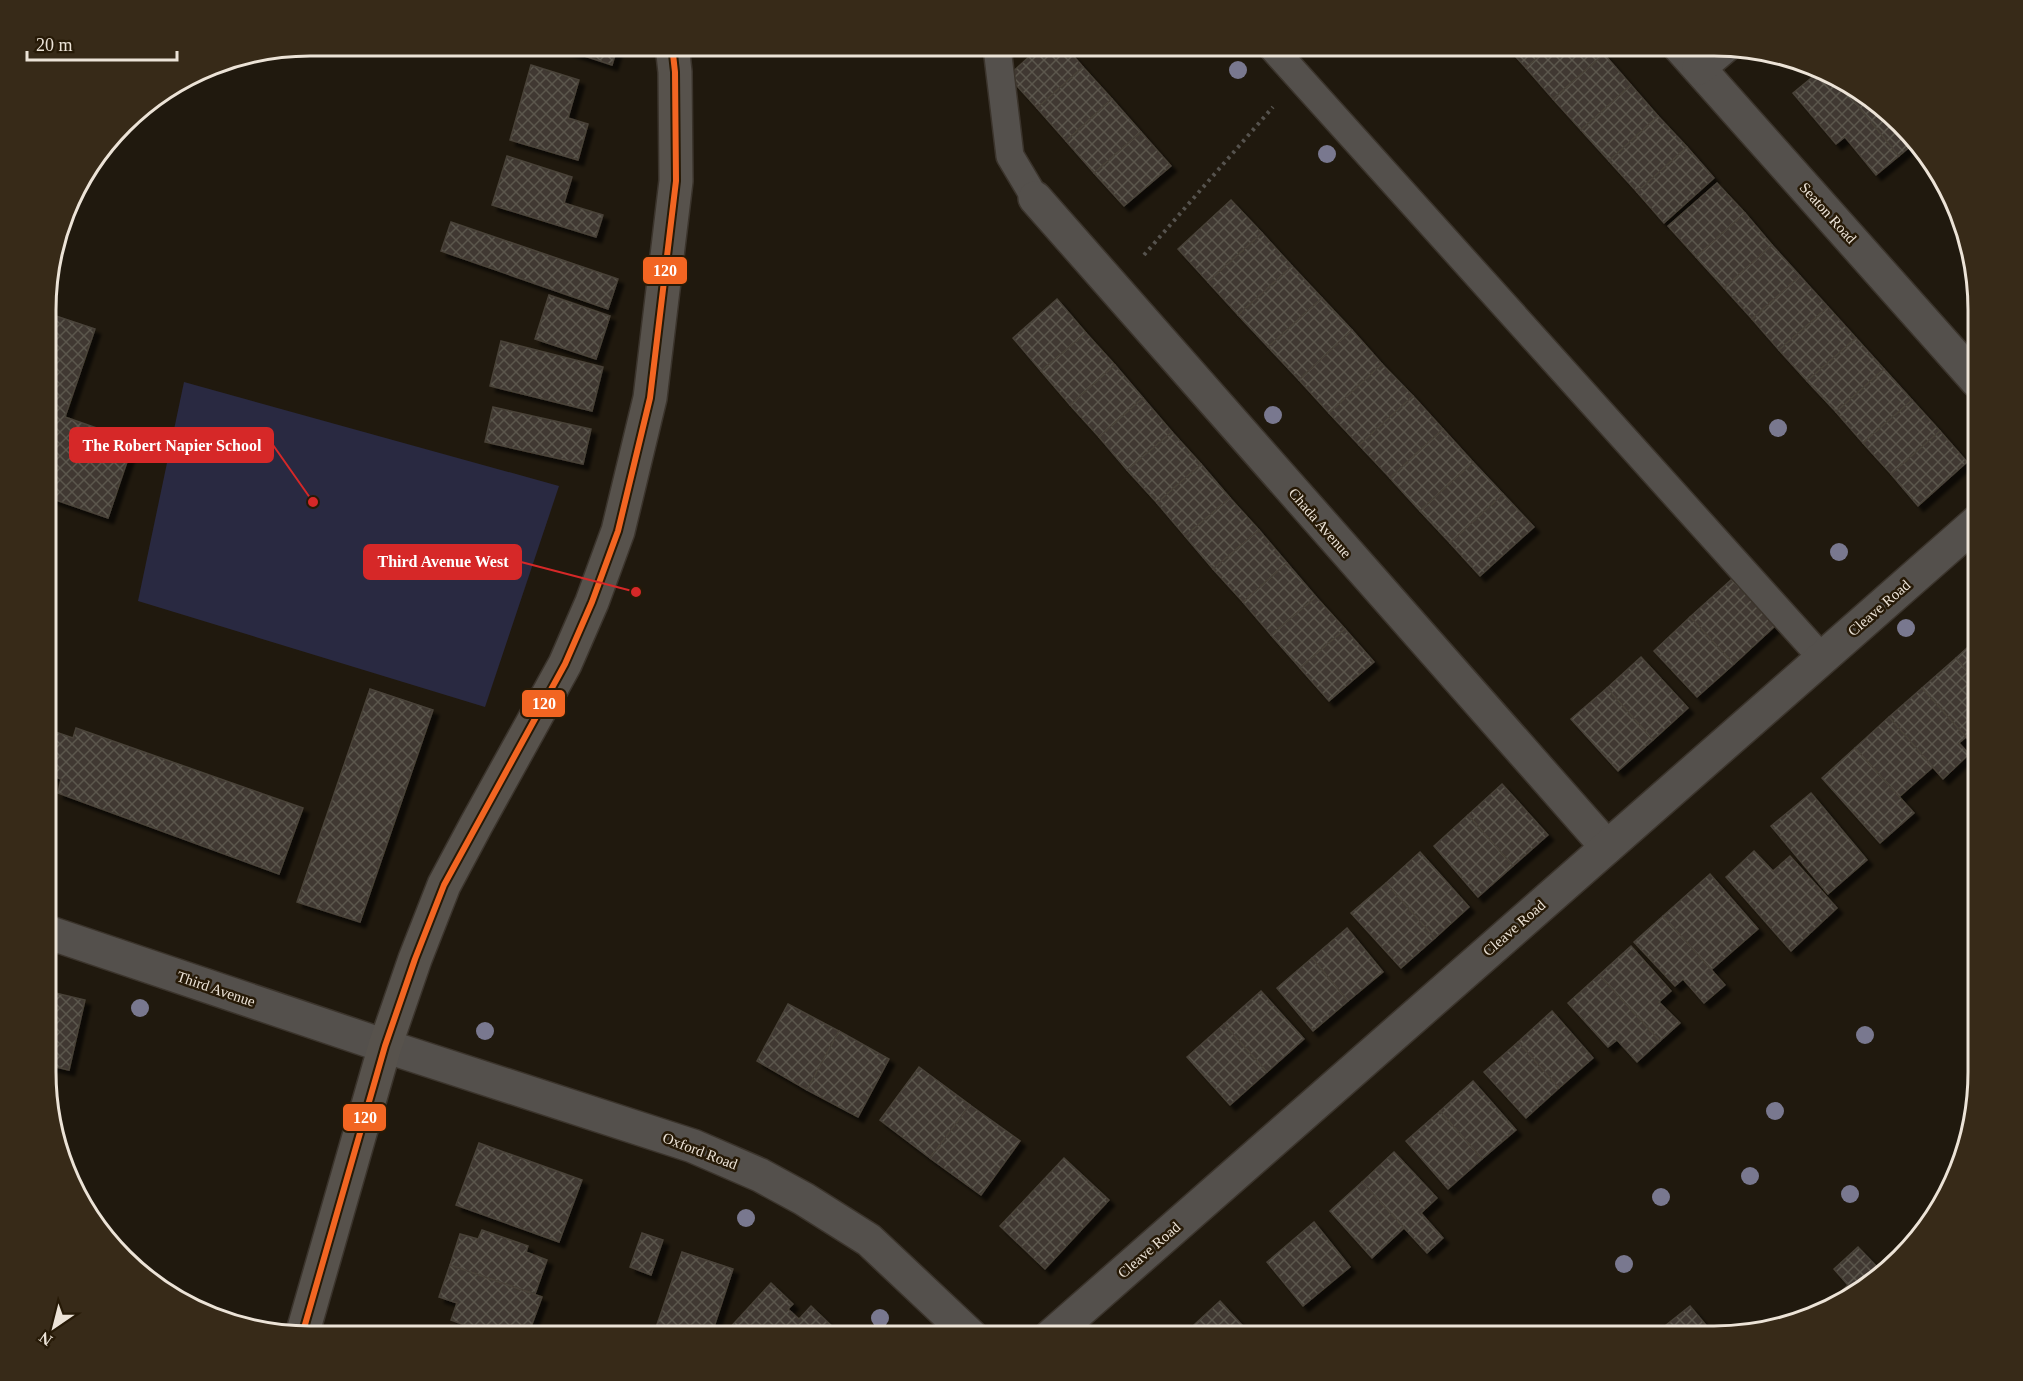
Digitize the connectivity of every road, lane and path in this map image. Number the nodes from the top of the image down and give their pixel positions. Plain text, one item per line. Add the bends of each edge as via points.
1 (673, 56) edge
2 (998, 56) dead end
3 (1280, 56) edge
4 (1689, 57) edge
5 (1299, 77) junction
6 (1035, 198) joint
7 (1114, 289) junction
8 (1968, 371) edge
9 (1968, 530) edge
10 (1822, 658) junction
11 (1607, 847) junction
12 (56, 935) edge
13 (385, 1046) junction
14 (305, 1326) edge
15 (960, 1326) edge
16 (1062, 1326) edge

1 - 13 street via 676,181 650,398 618,531 566,664 444,885
2 - 6 lane via 1010,156
3 - 5 lane
4 - 8 street, Seaton Road
5 - 7 path
5 - 10 lane
6 - 7 street, Chada Avenue
7 - 11 street, Chada Avenue
9 - 10 street, Cleave Road
10 - 11 street, Cleave Road
11 - 16 street, Cleave Road
12 - 13 street, Third Avenue
13 - 14 street
13 - 15 street, Oxford Road via 693,1146 760,1175 869,1240

